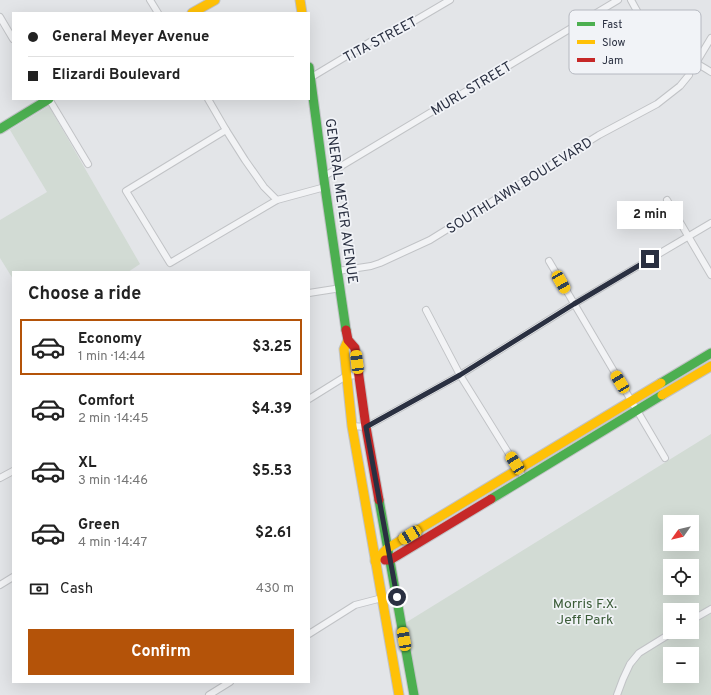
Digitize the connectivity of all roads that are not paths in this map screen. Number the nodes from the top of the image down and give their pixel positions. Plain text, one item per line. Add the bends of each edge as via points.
1 (150, 0) edge
2 (215, 0) edge
3 (300, 0) edge
4 (450, 0) edge
5 (618, 0) edge
6 (631, 0) edge
7 (601, 10) edge
8 (637, 10) edge
9 (157, 12) edge
10 (194, 12) edge
11 (302, 12) edge
12 (0, 17) edge
13 (569, 29) edge
14 (12, 37) edge
15 (711, 38) edge
16 (701, 55) edge
17 (701, 66) edge
18 (711, 72) edge
19 (689, 75) dead end
20 (310, 78) joint
21 (47, 100) edge
22 (50, 100) edge
23 (209, 100) edge
24 (0, 129) edge
25 (226, 130) junction
26 (88, 164) dead end
27 (323, 177) junction
28 (325, 187) junction
29 (277, 200) junction
30 (667, 200) dead end
31 (711, 223) edge
32 (688, 237) junction
33 (549, 261) dead end
34 (338, 271) junction
35 (711, 274) edge
36 (341, 288) junction
37 (310, 293) edge
38 (574, 304) junction
39 (426, 310) dead end
40 (348, 340) junction
41 (711, 353) edge
42 (711, 366) edge
43 (358, 375) junction
44 (460, 375) junction
45 (346, 376) junction
46 (310, 398) edge
47 (631, 401) junction
48 (637, 410) junction
49 (352, 426) junction
50 (366, 427) junction
51 (665, 458) dead end
52 (519, 469) junction
53 (12, 472) edge
54 (0, 478) edge
55 (524, 478) junction
56 (388, 548) junction
57 (390, 560) junction
58 (375, 561) junction
59 (12, 578) edge
60 (0, 585) edge
61 (397, 597) junction
62 (382, 598) junction
63 (711, 609) edge
64 (699, 616) edge
65 (310, 633) edge
66 (663, 638) edge
67 (228, 683) edge
68 (209, 695) edge
69 (400, 695) edge
70 (414, 695) edge
71 (617, 695) edge

1 - 9 street
2 - 10 main road
3 - 11 main road
4 - 20 street, TITA STREET via 404,27 370,42
5 - 7 street, MURL STREET
6 - 8 street
12 - 14 street
13 - 27 street, MURL STREET
15 - 16 street
17 - 18 street
19 - 34 street, SOUTHLAWN BOULEVARD via 680,86 656,104 430,240 380,263
20 - 27 main road, GENERAL MEYER AVENUE
21 - 24 main road
22 - 26 street
23 - 25 street
25 - 29 street via 264,187
25 - 29 street via 126,191 170,263
27 - 28 main road, GENERAL MEYER AVENUE
28 - 29 street
28 - 34 main road, GENERAL MEYER AVENUE
30 - 32 street
31 - 32 street
32 - 35 street
32 - 38 street
33 - 38 street
34 - 36 main road, GENERAL MEYER AVENUE
36 - 37 street
36 - 40 main road, GENERAL MEYER AVENUE
38 - 44 street
38 - 47 street
39 - 44 street
40 - 43 main road, GENERAL MEYER AVENUE via 355,348
40 - 45 main road, GENERAL MEYER AVENUE via 344,349
41 - 47 main road
42 - 48 main road
43 - 45 street
43 - 50 main road, GENERAL MEYER AVENUE
44 - 50 street
44 - 52 street
45 - 46 street
45 - 49 main road, GENERAL MEYER AVENUE
47 - 48 street
47 - 52 main road
48 - 51 street
48 - 55 main road
49 - 50 street
49 - 58 main road, GENERAL MEYER AVENUE
50 - 56 main road, GENERAL MEYER AVENUE
52 - 55 street
52 - 56 main road
53 - 54 street
55 - 57 main road
56 - 57 main road, GENERAL MEYER AVENUE
56 - 58 main road
57 - 58 main road
57 - 61 main road, GENERAL MEYER AVENUE
58 - 62 main road, GENERAL MEYER AVENUE
59 - 60 street
61 - 62 street
61 - 70 main road, GENERAL MEYER AVENUE
62 - 65 street via 355,605
62 - 69 main road, GENERAL MEYER AVENUE
63 - 64 street
66 - 71 street via 639,653 630,664
67 - 68 street

